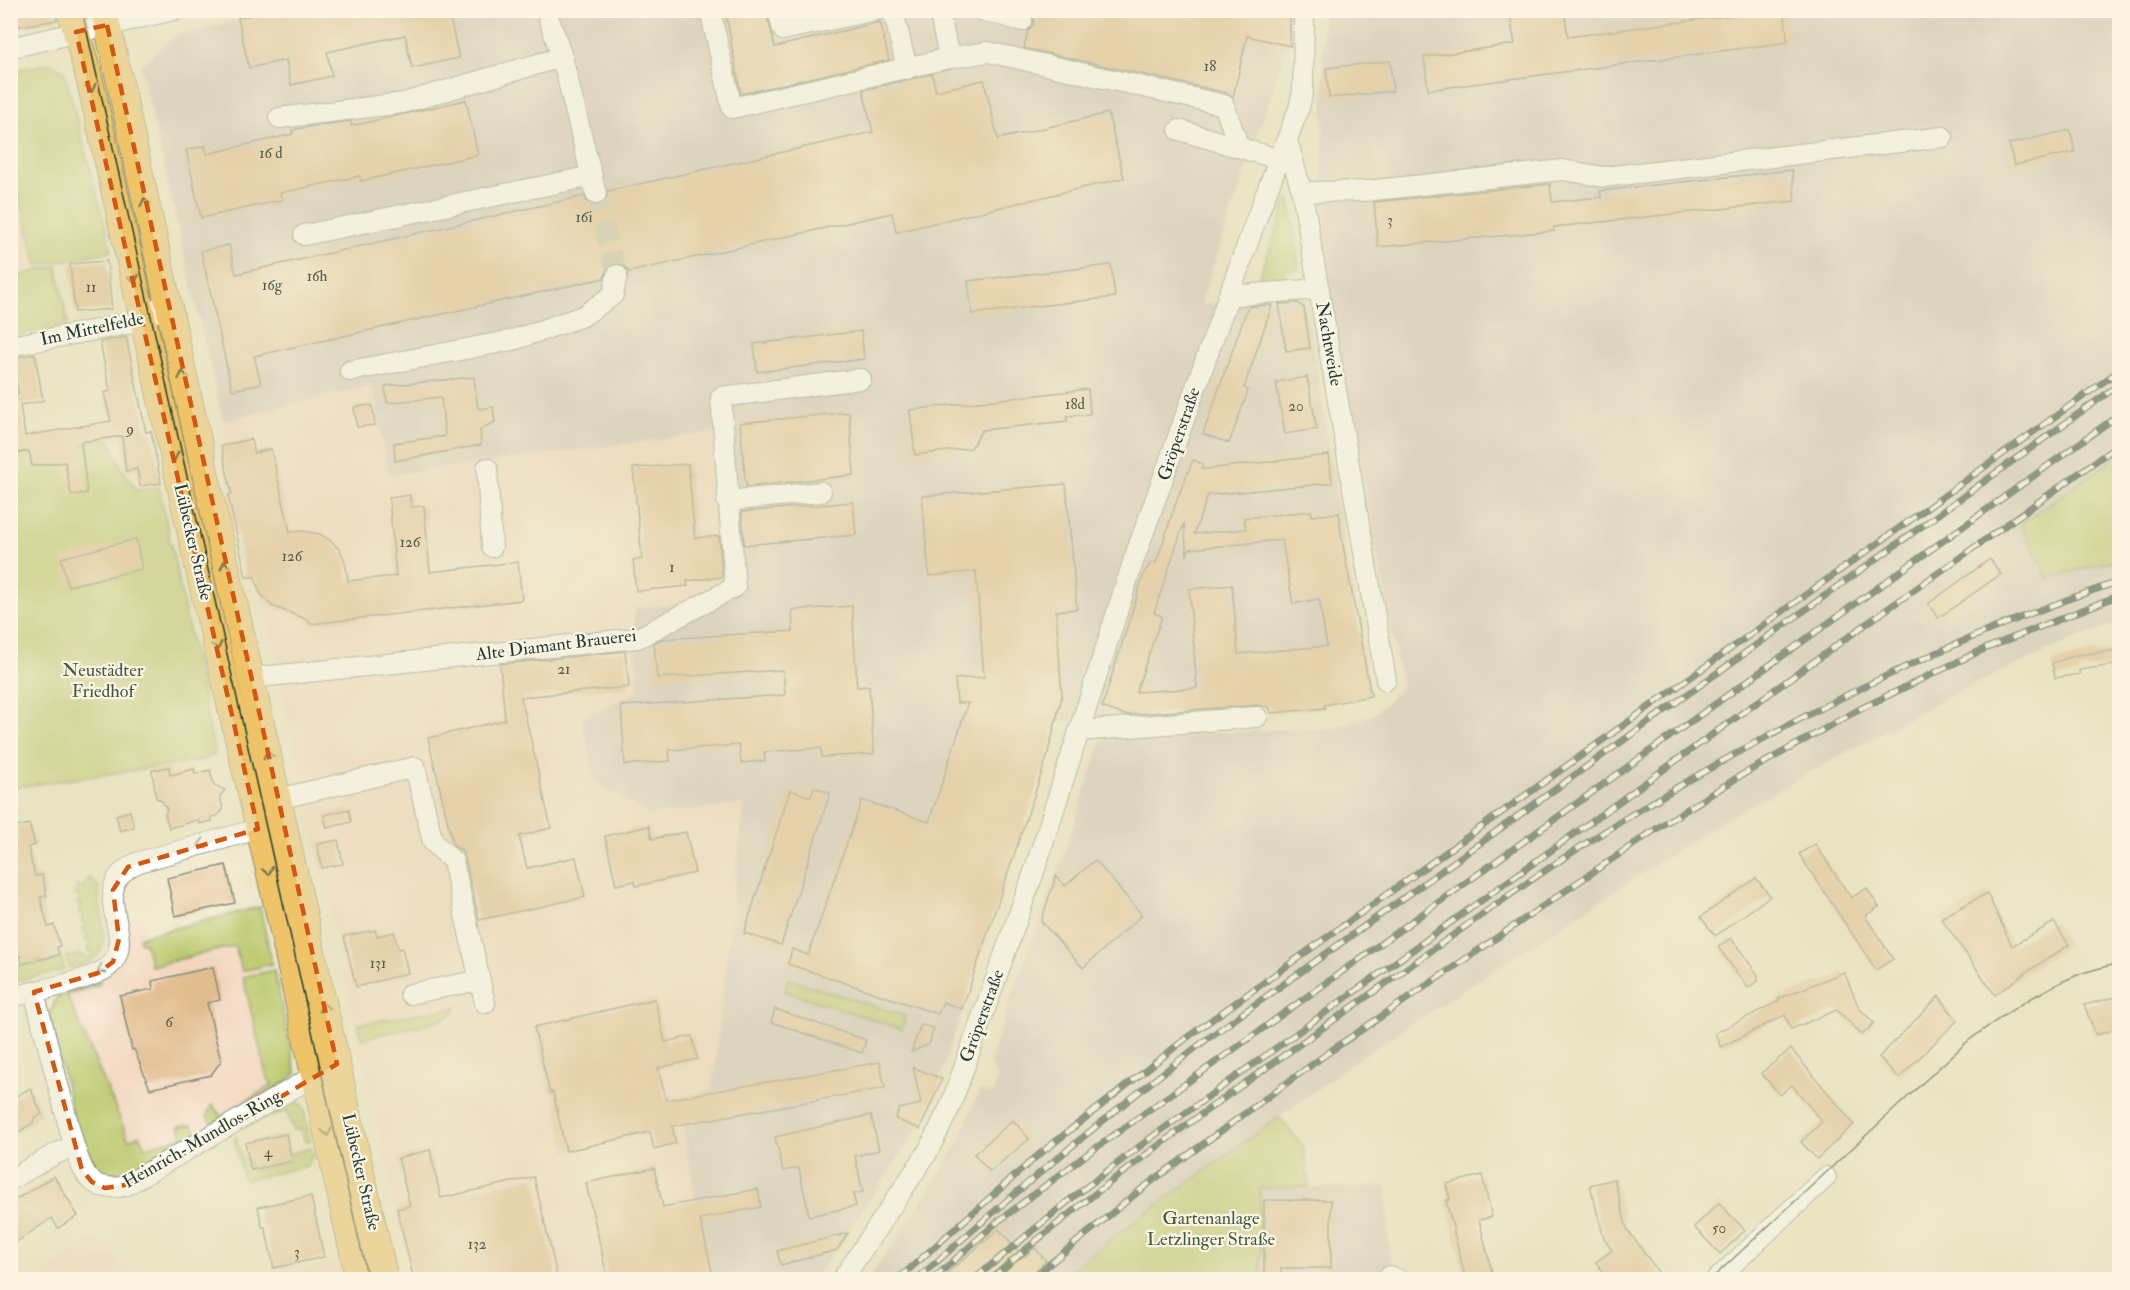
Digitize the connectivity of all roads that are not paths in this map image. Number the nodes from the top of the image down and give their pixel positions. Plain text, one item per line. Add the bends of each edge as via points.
1 (174, 10) edge
2 (546, 10) edge
3 (710, 10) edge
4 (778, 10) edge
5 (876, 10) edge
6 (893, 10) edge
7 (939, 10) edge
8 (981, 10) edge
9 (1304, 10) edge
10 (106, 18) edge
11 (73, 21) edge
12 (1022, 21) dead end
13 (10, 48) edge
14 (562, 57) junction
15 (949, 58) junction
16 (907, 69) junction
17 (279, 118) dead end
18 (1179, 130) dead end
19 (1943, 137) dead end
20 (1287, 140) junction
21 (1239, 147) junction
22 (1278, 159) junction
23 (1302, 192) junction
24 (304, 235) dead end
25 (617, 275) tunnel mouth
26 (1319, 289) junction
27 (1228, 296) junction
28 (167, 300) junction
29 (144, 321) junction
30 (10, 346) edge
31 (350, 371) dead end
32 (861, 379) dead end
33 (487, 468) dead end
34 (821, 492) dead end
35 (727, 501) junction
36 (492, 547) dead end
37 (250, 678) junction
38 (1386, 680) dead end
39 (1257, 717) dead end
40 (1079, 731) junction
41 (278, 799) junction
42 (258, 829) junction
43 (480, 980) junction
44 (34, 992) junction
45 (410, 994) dead end
46 (10, 997) edge
47 (485, 1003) dead end
48 (326, 1070) junction
49 (74, 1146) junction
50 (1826, 1178) dead end
51 (10, 1180) edge
52 (359, 1280) edge
53 (386, 1280) edge
54 (842, 1280) edge
55 (1716, 1280) edge

1 - 10 street
2 - 14 street
3 - 16 street via 732,108
4 - 5 street via 783,30
6 - 16 street
7 - 15 street
8 - 12 street
9 - 20 street via 1303,90
10 - 11 street
28 -> 10 main road, Lübecker Straße
11 - 13 street
11 -> 29 main road, Lübecker Straße
14 - 17 street via 403,103
14 - 24 street via 594,185
15 - 16 street
15 - 21 street via 988,52 1224,105
18 - 21 street
19 - 23 street via 1605,177 1563,170 1365,191
20 - 22 street, Gröperstraße
20 - 23 street, Nachtweide
21 - 22 street
22 - 27 street, Gröperstraße
23 - 26 street, Nachtweide
25 - 31 street via 614,295 583,316 513,340
26 - 27 street
26 - 38 street, Nachtweide
27 - 40 street, Gröperstraße via 1134,559
28 - 29 street, Im Mittelfelde
37 -> 28 main road, Lübecker Straße
29 - 30 street, Im Mittelfelde
29 -> 42 main road, Lübecker Straße
32 - 35 street, Alte Diamant Brauerei via 721,397
33 - 36 street
34 - 35 street
35 - 37 street, Alte Diamant Brauerei via 735,587 638,638
41 -> 37 main road, Lübecker Straße
39 - 40 street
40 - 54 street, Gröperstraße via 1035,869 945,1120
41 - 43 street via 415,767 433,842 453,861
48 -> 41 main road, Lübecker Straße
42 -> 44 street via 124,869 113,890 119,939 113,962 98,974
42 -> 48 main road, Lübecker Straße
43 - 45 street
43 - 47 street
44 - 46 street
44 - 49 street, Heinrich-Mundlos-Ring
48 - 49 street, Heinrich-Mundlos-Ring via 125,1186 105,1188 92,1182 82,1170
48 -> 52 main road, Lübecker Straße via 344,1255
48 - 53 main road, Lübecker Straße
49 - 51 street
50 - 55 street

